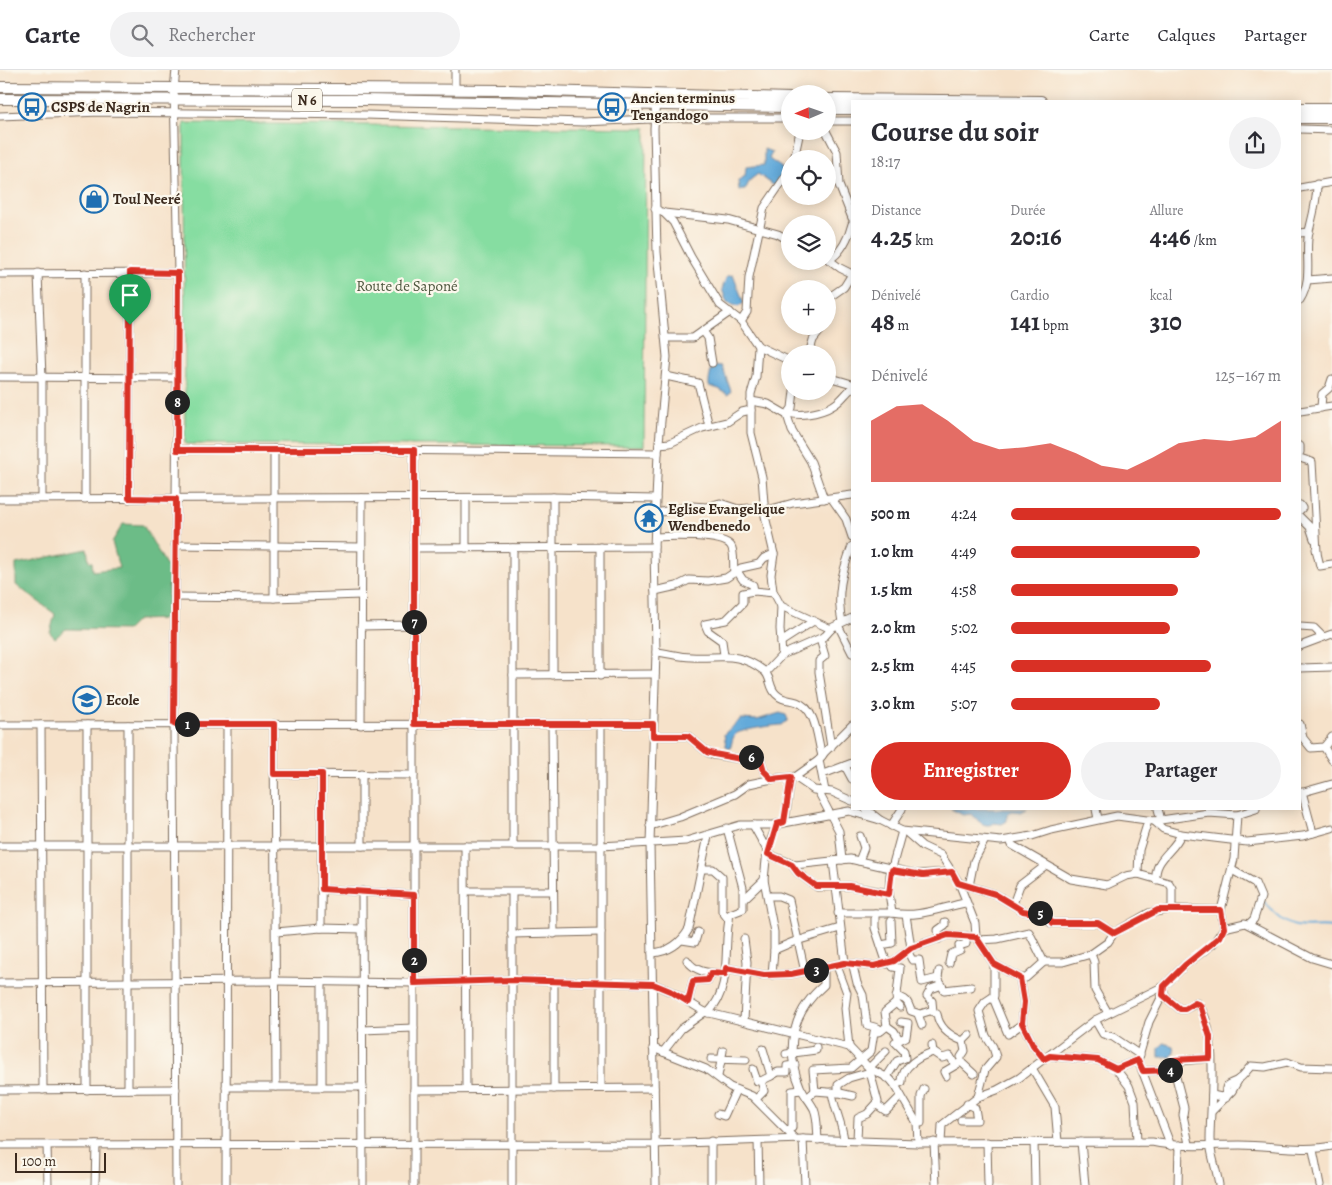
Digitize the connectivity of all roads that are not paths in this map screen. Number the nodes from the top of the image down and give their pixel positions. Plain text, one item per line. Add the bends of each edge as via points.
1 (176, 70) edge
2 (455, 70) edge
3 (0, 87) edge
4 (455, 90) junction
5 (175, 94) junction
6 (781, 98) edge
7 (836, 98) edge
8 (0, 99) edge
9 (656, 100) junction
10 (970, 100) edge
11 (781, 107) edge
12 (1301, 108) edge
13 (1332, 108) edge
14 (836, 109) edge
15 (851, 109) edge
16 (175, 113) junction
17 (0, 116) edge
18 (781, 118) edge
19 (1301, 118) edge
20 (1332, 118) edge
21 (654, 119) junction
22 (836, 121) edge
23 (851, 122) edge
24 (1301, 129) edge
25 (1332, 130) edge
26 (831, 140) edge
27 (1332, 182) edge
28 (781, 183) edge
29 (1317, 184) junction
30 (1301, 188) edge
31 (655, 209) junction
32 (664, 213) junction
33 (851, 215) edge
34 (851, 227) edge
35 (760, 229) junction
36 (1309, 232) junction
37 (1301, 234) edge
38 (781, 236) edge
39 (836, 254) edge
40 (836, 265) edge
41 (130, 272) junction
42 (38, 273) junction
43 (85, 273) junction
44 (178, 273) junction
45 (0, 274) edge
46 (851, 274) edge
47 (1301, 274) edge
48 (851, 276) edge
49 (1308, 277) junction
50 (1332, 278) edge
51 (836, 293) edge
52 (1301, 297) edge
53 (730, 312) junction
54 (741, 321) junction
55 (703, 331) junction
56 (666, 338) junction
57 (758, 346) junction
58 (781, 357) edge
59 (712, 363) dead end
60 (666, 376) junction
61 (0, 378) edge
62 (42, 378) junction
63 (86, 378) junction
64 (130, 378) junction
65 (177, 378) junction
66 (836, 379) edge
67 (1332, 379) edge
68 (851, 384) edge
69 (851, 389) edge
70 (792, 400) edge
71 (751, 401) junction
72 (1332, 406) edge
73 (1321, 408) junction
74 (751, 410) junction
75 (1301, 411) edge
76 (788, 414) junction
77 (709, 426) junction
78 (659, 444) junction
79 (274, 449) junction
80 (177, 450) junction
81 (414, 450) junction
82 (658, 453) junction
83 (1301, 458) edge
84 (851, 495) edge
85 (553, 497) junction
86 (0, 498) edge
87 (42, 498) junction
88 (129, 498) junction
89 (362, 498) junction
90 (414, 498) junction
91 (466, 498) junction
92 (85, 499) junction
93 (176, 499) junction
94 (275, 499) junction
95 (656, 499) junction
96 (828, 499) junction
97 (764, 509) junction
98 (656, 513) junction
99 (1301, 517) edge
100 (851, 534) edge
101 (655, 537) junction
102 (175, 545) junction
103 (275, 546) junction
104 (362, 547) junction
105 (600, 547) junction
106 (654, 547) junction
107 (414, 548) junction
108 (466, 548) junction
109 (513, 548) junction
110 (553, 548) junction
111 (851, 548) edge
112 (1317, 552) junction
113 (774, 554) junction
114 (1332, 564) edge
115 (735, 572) junction
116 (655, 591) junction
117 (754, 591) junction
118 (774, 593) junction
119 (361, 595) junction
120 (175, 597) junction
121 (274, 598) junction
122 (781, 606) junction
123 (851, 618) edge
124 (812, 622) junction
125 (840, 623) junction
126 (414, 625) junction
127 (361, 626) junction
128 (1301, 627) edge
129 (831, 629) junction
130 (1331, 634) edge
131 (1323, 637) junction
132 (820, 639) junction
133 (781, 642) junction
134 (1332, 644) edge
135 (1301, 646) edge
136 (851, 650) edge
137 (656, 652) junction
138 (782, 654) junction
139 (724, 655) junction
140 (1332, 667) edge
141 (1301, 668) edge
142 (766, 672) junction
143 (655, 674) junction
144 (513, 675) junction
145 (553, 676) junction
146 (600, 676) junction
147 (128, 724) junction
148 (174, 724) junction
149 (226, 724) junction
150 (274, 724) junction
151 (414, 724) junction
152 (513, 724) junction
153 (601, 724) junction
154 (653, 724) junction
155 (0, 725) edge
156 (41, 725) junction
157 (87, 725) junction
158 (361, 725) junction
159 (552, 725) junction
160 (851, 726) edge
161 (1301, 729) edge
162 (653, 736) junction
163 (1332, 737) edge
164 (831, 747) junction
165 (1324, 747) junction
166 (821, 758) junction
167 (1332, 760) edge
168 (849, 765) edge
169 (274, 774) junction
170 (322, 774) junction
171 (362, 774) junction
172 (414, 774) junction
173 (823, 774) junction
174 (793, 777) junction
175 (772, 779) junction
176 (1332, 784) edge
177 (822, 791) junction
178 (1301, 793) edge
179 (851, 801) edge
180 (869, 810) edge
181 (901, 810) edge
182 (1096, 810) edge
183 (1158, 810) edge
184 (1253, 810) edge
185 (831, 814) junction
186 (1237, 816) junction
187 (1098, 819) junction
188 (880, 820) junction
189 (1154, 821) junction
190 (781, 823) junction
191 (753, 825) junction
192 (650, 826) junction
193 (891, 826) junction
194 (728, 828) junction
195 (1332, 828) edge
196 (904, 831) junction
197 (1313, 833) junction
198 (1180, 834) junction
199 (708, 836) junction
200 (860, 836) dead end
201 (985, 840) junction
202 (1010, 840) junction
203 (1236, 842) junction
204 (650, 844) junction
205 (0, 846) edge
206 (42, 846) junction
207 (87, 846) junction
208 (129, 846) junction
209 (175, 846) junction
210 (228, 846) junction
211 (275, 846) junction
212 (323, 846) junction
213 (362, 846) junction
214 (414, 846) junction
215 (464, 846) junction
216 (513, 846) junction
217 (552, 846) junction
218 (601, 846) junction
219 (767, 852) junction
220 (842, 860) junction
221 (833, 861) junction
222 (859, 861) junction
223 (792, 865) junction
224 (1046, 865) junction
225 (702, 869) junction
226 (892, 870) junction
227 (1232, 870) junction
228 (952, 872) junction
229 (1138, 874) junction
230 (764, 880) junction
231 (1156, 880) junction
232 (958, 883) junction
233 (969, 886) junction
234 (835, 887) junction
235 (322, 889) junction
236 (362, 891) junction
237 (466, 891) junction
238 (553, 891) junction
239 (512, 893) junction
240 (889, 894) junction
241 (414, 895) junction
242 (768, 896) junction
243 (744, 899) junction
244 (965, 903) junction
245 (1013, 904) junction
246 (1172, 909) junction
247 (1221, 910) junction
248 (838, 913) junction
249 (875, 913) junction
250 (906, 915) junction
251 (892, 917) junction
252 (729, 920) junction
253 (945, 922) dead end
254 (1249, 924) junction
255 (321, 928) junction
256 (840, 928) junction
257 (1224, 928) junction
258 (362, 929) junction
259 (276, 932) junction
260 (601, 932) junction
261 (698, 932) dead end
262 (1114, 933) junction
263 (512, 934) junction
264 (554, 934) junction
265 (967, 936) junction
266 (977, 938) junction
267 (744, 939) dead end
268 (939, 939) junction
269 (682, 940) junction
270 (798, 940) junction
271 (881, 945) junction
272 (774, 950) junction
273 (909, 950) junction
274 (652, 954) junction
275 (1091, 954) junction
276 (687, 960) dead end
277 (1044, 962) junction
278 (845, 963) junction
279 (889, 963) junction
280 (949, 963) dead end
281 (994, 964) junction
282 (1332, 964) edge
283 (837, 966) junction
284 (853, 966) junction
285 (824, 968) junction
286 (725, 971) junction
287 (805, 972) junction
288 (711, 973) junction
289 (746, 974) junction
290 (772, 975) junction
291 (1020, 978) junction
292 (511, 980) junction
293 (275, 981) junction
294 (464, 981) junction
295 (42, 982) junction
296 (86, 982) junction
297 (322, 982) junction
298 (363, 982) junction
299 (554, 982) junction
300 (601, 982) junction
301 (128, 983) junction
302 (176, 983) junction
303 (227, 983) junction
304 (414, 983) junction
305 (0, 984) edge
306 (653, 984) junction
307 (942, 985) junction
308 (1164, 986) junction
309 (971, 987) dead end
310 (1163, 995) junction
311 (993, 998) junction
312 (688, 1002) junction
313 (897, 1002) junction
314 (933, 1010) junction
315 (707, 1012) junction
316 (1108, 1013) junction
317 (918, 1014) junction
318 (1095, 1020) junction
319 (744, 1021) junction
320 (901, 1022) dead end
321 (1022, 1024) junction
322 (922, 1025) dead end
323 (887, 1026) junction
324 (414, 1028) junction
325 (362, 1030) junction
326 (878, 1030) junction
327 (794, 1034) junction
328 (969, 1034) dead end
329 (899, 1039) junction
330 (962, 1041) junction
331 (816, 1047) dead end
332 (850, 1047) junction
333 (654, 1048) junction
334 (763, 1049) dead end
335 (723, 1051) dead end
336 (886, 1051) dead end
337 (663, 1052) junction
338 (790, 1053) junction
339 (1139, 1057) junction
340 (1047, 1058) junction
341 (1210, 1058) junction
342 (712, 1060) dead end
343 (722, 1060) junction
344 (746, 1060) dead end
345 (863, 1060) junction
346 (958, 1063) junction
347 (795, 1065) junction
348 (1032, 1068) junction
349 (1332, 1068) edge
350 (753, 1069) dead end
351 (1116, 1069) junction
352 (870, 1070) junction
353 (1174, 1070) junction
354 (1143, 1071) junction
355 (974, 1074) dead end
356 (718, 1076) junction
357 (771, 1076) junction
358 (946, 1076) dead end
359 (886, 1078) junction
360 (761, 1081) junction
361 (895, 1085) junction
362 (276, 1087) junction
363 (322, 1087) junction
364 (362, 1087) junction
365 (226, 1088) junction
366 (601, 1088) junction
367 (654, 1088) junction
368 (128, 1089) junction
369 (176, 1089) junction
370 (512, 1089) junction
371 (554, 1089) junction
372 (924, 1089) dead end
373 (0, 1090) edge
374 (43, 1090) junction
375 (86, 1090) junction
376 (414, 1090) junction
377 (466, 1090) junction
378 (736, 1090) junction
379 (802, 1090) junction
380 (815, 1091) junction
381 (836, 1093) junction
382 (1212, 1095) junction
383 (853, 1096) dead end
384 (901, 1096) junction
385 (978, 1096) junction
386 (807, 1098) junction
387 (1226, 1098) junction
388 (756, 1099) junction
389 (877, 1104) junction
390 (968, 1104) junction
391 (1212, 1112) junction
392 (718, 1114) dead end
393 (961, 1120) dead end
394 (917, 1123) junction
395 (787, 1130) junction
396 (803, 1139) junction
397 (794, 1140) junction
398 (818, 1140) junction
399 (844, 1140) junction
400 (857, 1140) junction
401 (711, 1141) junction
402 (758, 1141) junction
403 (938, 1142) junction
404 (987, 1142) junction
405 (1034, 1142) junction
406 (1058, 1142) junction
407 (1081, 1142) junction
408 (1136, 1142) junction
409 (918, 1143) junction
410 (176, 1144) junction
411 (226, 1144) junction
412 (363, 1144) junction
413 (414, 1144) junction
414 (512, 1144) junction
415 (654, 1144) junction
416 (1189, 1144) junction
417 (0, 1145) edge
418 (47, 1145) junction
419 (96, 1145) junction
420 (1175, 1145) junction
421 (1210, 1145) junction
422 (1332, 1146) edge
423 (1312, 1150) junction
424 (48, 1185) edge
425 (95, 1185) edge
426 (176, 1185) edge
427 (226, 1185) edge
428 (363, 1185) edge
429 (414, 1185) edge
430 (512, 1185) edge
431 (656, 1185) edge
432 (711, 1185) edge
433 (759, 1185) edge
434 (805, 1185) edge
435 (936, 1185) edge
436 (988, 1185) edge
437 (1035, 1185) edge
438 (1085, 1185) edge
439 (1178, 1185) edge
440 (1219, 1185) edge
441 (1320, 1185) edge

1 - 5 street
2 - 4 street
3 - 5 main road, N 6
4 - 5 main road, N 6
4 - 9 main road, N 6
5 - 8 main road, N 6
5 - 9 main road, N 6 via 614,104
5 - 16 street
6 - 9 main road, N 6
7 - 10 main road
9 - 11 main road, N 6
9 - 21 street
12 - 13 main road
14 - 15 main road
16 - 17 street
16 - 21 street via 583,122
16 - 44 street
18 - 21 street
19 - 20 main road
21 - 31 street
22 - 23 street
24 - 25 street
26 - 33 street via 837,152 839,185
27 - 29 street
28 - 35 street via 764,208
29 - 30 street
29 - 36 street
31 - 32 street
31 - 56 street via 658,280
32 - 35 street via 721,218
32 - 53 street via 673,222 717,301
34 - 39 street via 847,240
35 - 38 street
35 - 54 street via 749,277 747,312
36 - 37 street
36 - 49 street
40 - 46 street
41 - 43 street
41 - 44 street
41 - 64 street
42 - 43 street
42 - 45 street
42 - 62 street
43 - 63 street
44 - 65 street
47 - 49 street
48 - 51 street
49 - 50 street
49 - 52 street
53 - 54 street
53 - 55 street
54 - 57 street
55 - 56 street via 690,338
55 - 59 street via 708,338
56 - 60 street
57 - 58 street
57 - 71 street
60 - 77 street via 698,383
60 - 78 street
61 - 62 street
62 - 63 street
62 - 87 street
63 - 64 street
63 - 92 street
64 - 65 street
64 - 88 street
65 - 80 street
66 - 68 street
67 - 73 street via 1322,394
69 - 76 street via 825,409 801,415
70 - 76 street
71 - 74 street
71 - 76 street via 768,404
72 - 73 street
73 - 75 street
74 - 77 street via 727,422
74 - 97 street via 751,433 762,477
76 - 96 street via 792,430
77 - 78 street via 670,443
78 - 82 street
79 - 80 street
79 - 81 street
79 - 94 street
80 - 93 street
81 - 82 street
81 - 90 street
82 - 95 street
83 - 112 street via 1312,462
84 - 96 street
85 - 91 street
85 - 95 street
85 - 110 street
86 - 87 street
87 - 92 street
88 - 92 street
88 - 93 street
89 - 90 street
89 - 94 street
89 - 104 street
90 - 91 street
90 - 107 street
91 - 108 street
93 - 94 street
93 - 102 street
94 - 103 street
95 - 98 street
96 - 97 street
96 - 100 street via 846,519
97 - 98 street via 738,509 720,503
97 - 113 street
98 - 101 street
99 - 112 street via 1310,527
101 - 106 street
101 - 115 street via 702,537 726,542 732,549
102 - 103 street
102 - 120 street
103 - 104 street
103 - 121 street
104 - 119 street
105 - 106 street
105 - 110 street
105 - 146 street
106 - 116 street
107 - 108 street
107 - 126 street
108 - 109 street
109 - 110 street
109 - 144 street
110 - 145 street
111 - 125 street via 838,597
112 - 114 street via 1320,566
113 - 115 street via 759,564 742,567
113 - 118 street via 771,574
115 - 116 street via 716,580 689,580
115 - 117 street via 753,585
116 - 137 street
117 - 118 street
117 - 139 street via 743,593 743,603 728,619 705,623 708,631 722,640
118 - 122 street
119 - 121 street
119 - 127 street
120 - 121 street
120 - 148 street
122 - 124 street
122 - 133 street
123 - 125 street
124 - 129 street
124 - 133 street
125 - 129 street
125 - 136 street
126 - 127 street
126 - 151 street
127 - 158 street
128 - 131 street via 1317,629
129 - 132 street
130 - 131 street
130 - 134 street
131 - 135 street
132 - 138 street
132 - 164 street via 825,656 818,660
133 - 138 street
137 - 139 street via 690,657
137 - 143 street
138 - 142 street
139 - 142 street via 746,661
140 - 141 street
142 - 166 street via 776,694 785,701 798,702 809,712
143 - 146 street
143 - 154 street
144 - 145 street
144 - 152 street
145 - 146 street
147 - 148 street
147 - 157 street
147 - 208 street
148 - 149 street
148 - 209 street
149 - 150 street
149 - 210 street
150 - 158 street
150 - 169 street
151 - 152 street
151 - 158 street
151 - 172 street
152 - 159 street
152 - 216 street
153 - 154 street
153 - 159 street
153 - 218 street
154 - 162 street
155 - 156 street
156 - 157 street
156 - 206 street
157 - 207 street
159 - 217 street
160 - 164 street
161 - 165 street via 1303,738 1311,748
162 - 175 street via 688,736 707,752 741,759 760,757 764,771
162 - 192 street
163 - 165 street
164 - 166 street
165 - 167 street
166 - 173 street
166 - 174 street
168 - 173 street
169 - 170 street
169 - 211 street
170 - 171 street
170 - 212 street
171 - 172 street
171 - 213 street
172 - 214 street
173 - 177 street
174 - 175 street
174 - 177 street
174 - 190 street
175 - 192 street via 749,784 735,794
176 - 178 street
177 - 179 street
177 - 185 street
178 - 197 street
180 - 188 street
181 - 193 street
182 - 187 street
183 - 189 street
184 - 186 street
185 - 188 street via 852,811
185 - 190 street
185 - 220 street via 840,834
186 - 189 street via 1209,813
186 - 203 street
187 - 189 street via 1125,816
187 - 202 street
188 - 193 street
189 - 198 street
189 - 229 street via 1139,850
190 - 191 street
190 - 219 street
191 - 194 street via 740,824
191 - 219 street
192 - 204 street
193 - 196 street
194 - 199 street
194 - 243 street
195 - 197 street
196 - 201 street
196 - 226 street
196 - 228 street via 922,846 941,855
197 - 203 street
198 - 203 street
198 - 231 street via 1176,844 1157,866
199 - 204 street
199 - 225 street
200 - 222 street via 864,848
201 - 202 street
201 - 233 street via 974,860
202 - 224 street via 1012,845
203 - 227 street
204 - 218 street
204 - 274 street
205 - 206 street
206 - 207 street
206 - 295 street
207 - 208 street
207 - 296 street
208 - 209 street
208 - 301 street
209 - 210 street
209 - 302 street
210 - 211 street
210 - 303 street
211 - 212 street
211 - 259 street
212 - 213 street
212 - 235 street
213 - 214 street
214 - 215 street
214 - 241 street
215 - 216 street
215 - 237 street
216 - 217 street
217 - 218 street
217 - 238 street
218 - 260 street
219 - 223 street
219 - 230 street
220 - 221 street
220 - 222 street
221 - 223 street
221 - 234 street
222 - 226 street
223 - 234 street via 816,886
224 - 229 street via 1064,877 1102,885
224 - 245 street via 1020,885
225 - 252 street via 712,869 722,877 722,911
225 - 269 street via 690,927
226 - 228 street via 923,875
226 - 240 street
227 - 247 street
227 - 254 street via 1255,883 1261,898
228 - 232 street
229 - 231 street
230 - 242 street
230 - 243 street
231 - 246 street via 1170,884
232 - 233 street
232 - 244 street
233 - 245 street
234 - 240 street via 849,886
234 - 248 street
235 - 236 street
235 - 255 street
236 - 241 street
236 - 258 street
237 - 239 street
237 - 294 street
238 - 239 street
238 - 264 street
239 - 263 street
240 - 251 street
241 - 304 street
242 - 270 street via 790,900
242 - 272 street
243 - 252 street via 743,910 732,912
244 - 250 street via 923,915
244 - 266 street via 975,923
245 - 262 street via 1023,911 1046,915 1052,923 1098,923
246 - 247 street
246 - 262 street via 1149,913
247 - 257 street
248 - 249 street
248 - 256 street
249 - 251 street
249 - 271 street via 875,928
250 - 251 street
250 - 273 street
251 - 271 street via 892,943
252 - 286 street
253 - 268 street via 938,930
254 - 257 street
254 - 282 street via 1312,958
255 - 258 street
255 - 259 street
256 - 270 street
256 - 278 street
257 - 308 street via 1213,944
258 - 298 street
259 - 293 street
260 - 264 street
260 - 300 street
261 - 269 street via 695,942
262 - 275 street via 1108,942
263 - 264 street
263 - 292 street
265 - 266 street
265 - 268 street via 954,934
265 - 280 street via 966,944 951,954
266 - 277 street via 997,939 1030,932
266 - 281 street
267 - 289 street
268 - 273 street
269 - 274 street via 667,952
270 - 272 street
270 - 287 street
271 - 279 street
272 - 290 street
273 - 279 street
273 - 307 street via 912,960 919,960 922,982 939,975
274 - 306 street
275 - 277 street via 1063,962
275 - 316 street via 1095,990
276 - 288 street via 691,967
277 - 291 street via 1030,976
278 - 283 street
278 - 284 street
279 - 284 street
279 - 313 street via 900,968
281 - 291 street
281 - 311 street
283 - 285 street
283 - 332 street via 846,993
284 - 326 street via 863,996 867,1025
285 - 287 street
285 - 327 street via 824,985 808,1000
286 - 288 street
286 - 289 street
286 - 315 street via 718,1000
287 - 290 street
288 - 312 street via 708,980 693,981
289 - 290 street
289 - 319 street
291 - 321 street via 1024,1002
292 - 294 street
292 - 299 street
292 - 370 street
293 - 297 street
293 - 303 street
293 - 362 street
294 - 304 street
294 - 377 street
295 - 296 street
295 - 305 street
295 - 374 street
296 - 301 street
296 - 375 street
297 - 298 street
297 - 363 street
298 - 304 street
298 - 325 street
299 - 300 street
299 - 371 street
300 - 306 street
300 - 366 street
301 - 302 street
301 - 368 street
302 - 303 street
302 - 369 street
303 - 365 street
304 - 324 street
306 - 312 street
306 - 333 street
307 - 309 street via 944,990
307 - 314 street via 931,989 927,996 932,1000
308 - 310 street
308 - 316 street
310 - 339 street via 1149,1022
310 - 341 street via 1180,1009 1195,1003 1200,1005 1210,1037
311 - 321 street via 1008,1034
311 - 385 street via 985,1002 979,1011 996,1057 985,1070
312 - 315 street
313 - 317 street via 904,998 909,1002 911,1011
313 - 323 street via 885,1012
314 - 317 street
314 - 330 street via 949,1036
315 - 319 street
315 - 337 street via 681,1029
316 - 318 street
317 - 322 street
318 - 339 street via 1103,1034 1113,1037
318 - 340 street
319 - 327 street
320 - 329 street via 908,1023 909,1028 906,1036
321 - 340 street via 1033,1045
323 - 326 street
323 - 329 street
324 - 325 street
324 - 376 street
325 - 364 street
326 - 345 street via 874,1032 872,1051
327 - 332 street
327 - 338 street
328 - 330 street
329 - 359 street via 895,1042 904,1051 905,1058 897,1061
330 - 346 street via 966,1051
331 - 338 street via 816,1050 804,1053
332 - 345 street
333 - 337 street
333 - 367 street
334 - 357 street
335 - 343 street
336 - 352 street
337 - 356 street
338 - 347 street
339 - 351 street
339 - 354 street
340 - 348 street
340 - 351 street via 1098,1060
341 - 353 street via 1173,1060
341 - 382 street
342 - 343 street
343 - 344 street
343 - 356 street
345 - 352 street
345 - 380 street via 851,1068 812,1070
346 - 355 street
346 - 358 street via 944,1072
346 - 361 street via 950,1056 942,1058 933,1049 918,1057 902,1077 902,1082
347 - 357 street via 787,1066 787,1072
347 - 379 street
348 - 385 street via 1001,1088
348 - 406 street via 1055,1107
349 - 387 street via 1302,1067 1287,1062 1251,1066 1239,1079 1230,1081
350 - 360 street via 757,1081
351 - 408 street via 1129,1086 1135,1102
352 - 359 street
352 - 381 street via 842,1081
352 - 389 street
353 - 354 street
353 - 416 street
354 - 420 street
356 - 378 street
357 - 360 street
359 - 361 street
360 - 388 street via 764,1091
361 - 384 street
362 - 363 street
362 - 365 street
363 - 364 street
364 - 412 street
365 - 411 street
366 - 367 street
366 - 371 street
367 - 415 street
368 - 369 street
368 - 375 street
369 - 410 street
370 - 371 street
370 - 377 street
370 - 414 street
372 - 394 street via 921,1123
373 - 374 street
374 - 375 street
376 - 377 street
376 - 413 street
378 - 388 street
378 - 392 street via 724,1116
379 - 386 street
379 - 395 street via 792,1091 792,1128
380 - 381 street
380 - 386 street
381 - 383 street
381 - 399 street via 834,1106 841,1119
382 - 387 street
382 - 391 street
384 - 389 street via 886,1111
384 - 394 street
385 - 390 street
386 - 398 street via 815,1112
387 - 391 street
388 - 395 street
389 - 400 street via 858,1118
390 - 393 street via 975,1108 977,1120
390 - 403 street via 942,1125
391 - 421 street
394 - 409 street
395 - 397 street
396 - 397 street
396 - 398 street
396 - 434 street
397 - 402 street
398 - 399 street
399 - 400 street
400 - 409 street
401 - 402 street
401 - 415 street
401 - 432 street
402 - 433 street
403 - 404 street
403 - 409 street
403 - 435 street
404 - 405 street
404 - 436 street
405 - 406 street
405 - 437 street
406 - 407 street
407 - 408 street
407 - 438 street
408 - 420 street
410 - 411 street
410 - 419 street
410 - 426 street
411 - 412 street
411 - 427 street
412 - 413 street
412 - 428 street
413 - 414 street
413 - 429 street
414 - 415 street
414 - 430 street
415 - 431 street
416 - 420 street
416 - 421 street
417 - 418 street
418 - 419 street
418 - 424 street
419 - 425 street
420 - 439 street
421 - 423 street via 1292,1146
421 - 440 street
422 - 423 street
423 - 441 street

